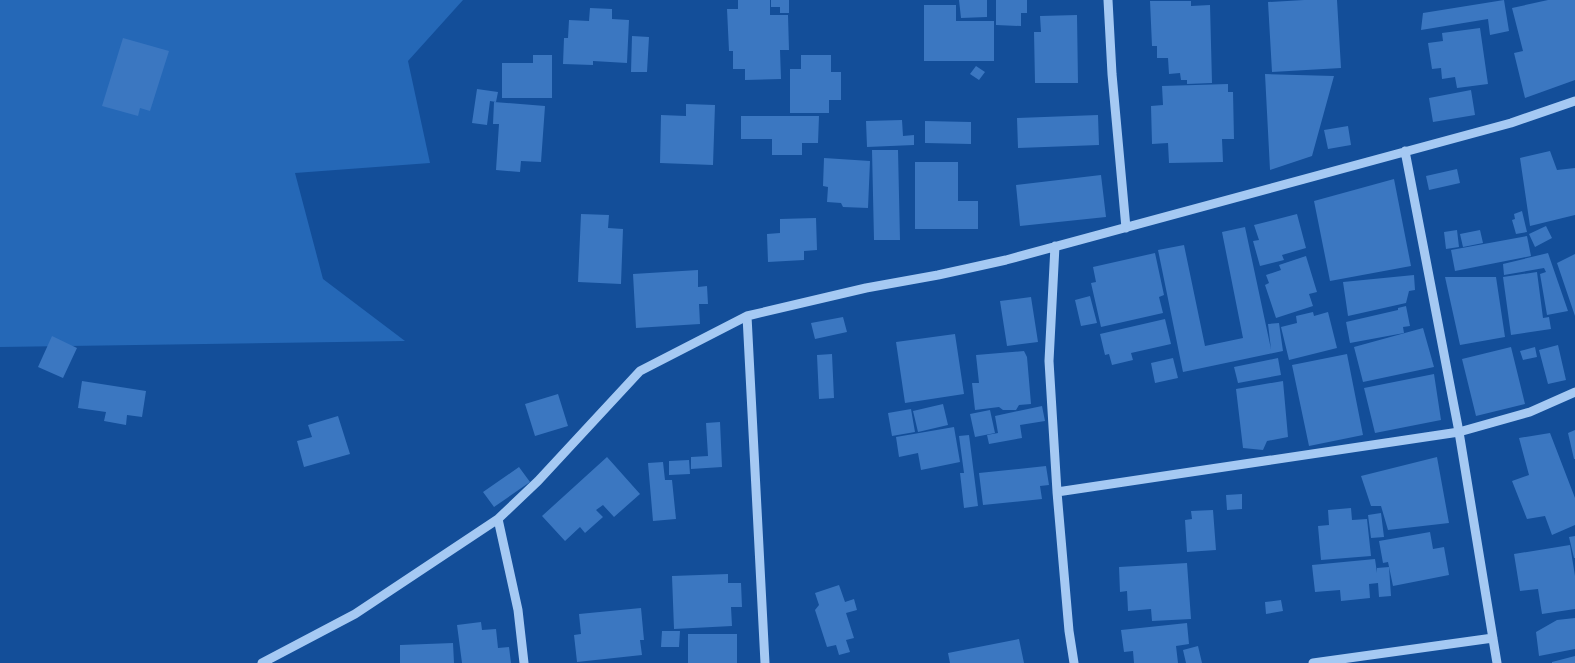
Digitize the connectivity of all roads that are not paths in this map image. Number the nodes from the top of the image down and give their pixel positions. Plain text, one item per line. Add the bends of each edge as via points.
1 (1108, 0) edge
2 (1575, 101) edge
3 (1405, 150) junction
4 (1126, 228) junction
5 (1055, 246) junction
6 (747, 316) junction
7 (1575, 392) edge
8 (1459, 432) junction
9 (1057, 492) junction
10 (498, 519) junction
11 (1493, 638) junction
12 (262, 663) edge
13 (524, 663) edge
14 (765, 663) edge
15 (1074, 663) edge
16 (1313, 663) edge
17 (1497, 663) edge

1 - 4 street
2 - 3 street via 1512,123
3 - 4 street
3 - 8 street
4 - 5 street
5 - 6 street
5 - 9 street via 1049,360
6 - 10 street via 640,371
6 - 14 street
7 - 8 street via 1530,412
8 - 9 street
8 - 11 street
9 - 15 street
10 - 12 street via 355,614
10 - 13 street via 518,610
11 - 16 street
11 - 17 street

